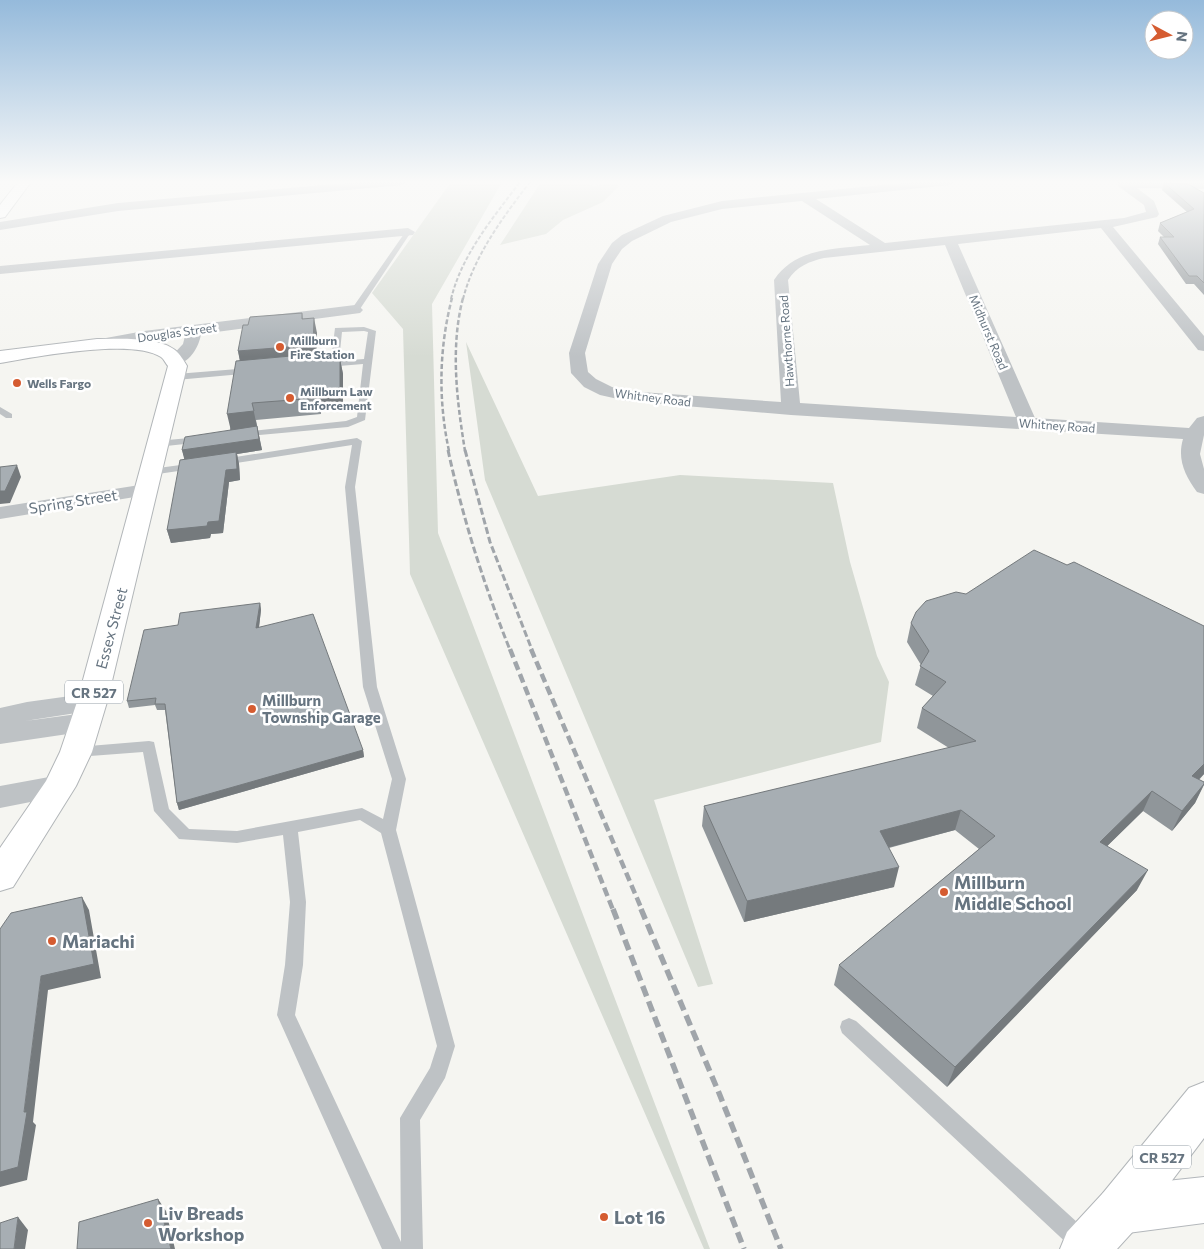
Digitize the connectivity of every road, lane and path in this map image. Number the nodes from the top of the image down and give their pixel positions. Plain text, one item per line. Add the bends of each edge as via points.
1 (319, 240) edge
2 (402, 240) edge
3 (624, 240) edge
4 (872, 240) edge
5 (956, 240) edge
6 (1117, 240) edge
7 (950, 241) junction
8 (882, 247) junction
9 (0, 270) edge
10 (355, 310) joint
11 (194, 330) junction
12 (90, 346) junction
13 (1204, 346) edge
14 (0, 358) edge
15 (367, 361) junction
16 (335, 363) junction
17 (315, 365) edge
18 (176, 369) junction
19 (257, 370) edge
20 (791, 409) junction
21 (0, 410) edge
22 (9, 416) dead end
23 (1028, 423) junction
24 (1199, 428) edge
25 (233, 436) edge
26 (213, 438) edge
27 (157, 444) junction
28 (148, 481) junction
29 (1204, 488) edge
30 (0, 513) edge
31 (88, 712) junction
32 (0, 718) edge
33 (0, 734) edge
34 (76, 752) junction
35 (60, 786) junction
36 (0, 797) edge
37 (290, 827) junction
38 (388, 830) junction
39 (0, 877) edge
40 (849, 1027) dead end
41 (1204, 1104) edge
42 (1204, 1200) edge
43 (1120, 1210) junction
44 (1086, 1248) edge
45 (393, 1249) edge
46 (412, 1249) edge

1 - 9 street
2 - 10 lane
3 - 20 street, Whitney Road via 605,264 577,352 580,373 590,383 606,391 628,396
4 - 8 street
5 - 7 street, Hawthorne Road
6 - 13 street
7 - 8 street, Hawthorne Road
7 - 23 street, Midhurst Road
8 - 20 street, Hawthorne Road via 814,256 785,272 782,285
10 - 11 street, Douglas Street
11 - 12 street, Douglas Street
11 - 18 street, Essex Street via 191,346
12 - 14 main road, Douglas Street
12 - 18 main road via 142,345 160,349
15 - 16 lane
15 - 16 lane via 372,331 338,330
15 - 25 lane via 362,418 356,422
16 - 17 lane
18 - 19 lane
18 - 27 main road, Essex Street / CR 527
20 - 23 street, Whitney Road
21 - 22 lane
23 - 24 street, Whitney Road
24 - 29 street via 1190,444 1191,463
26 - 27 lane
27 - 28 main road, Essex Street / CR 527
28 - 30 street, Spring Street
28 - 31 main road, Essex Street / CR 527
28 - 38 lane via 210,464 357,441 350,487 370,687 399,779
31 - 32 street via 27,711
31 - 33 street
31 - 34 main road, Essex Street / CR 527
34 - 35 main road, Essex Street / CR 527
34 - 37 lane via 149,746 162,811 185,836 237,837
35 - 36 street
35 - 39 main road, Essex Street / CR 527
37 - 38 lane via 362,814
37 - 45 lane via 298,902 294,965 286,1014
38 - 46 lane via 446,1046 438,1072 410,1118
40 - 44 lane
41 - 43 main road, CR 527
42 - 43 main road
43 - 44 main road, CR 527

